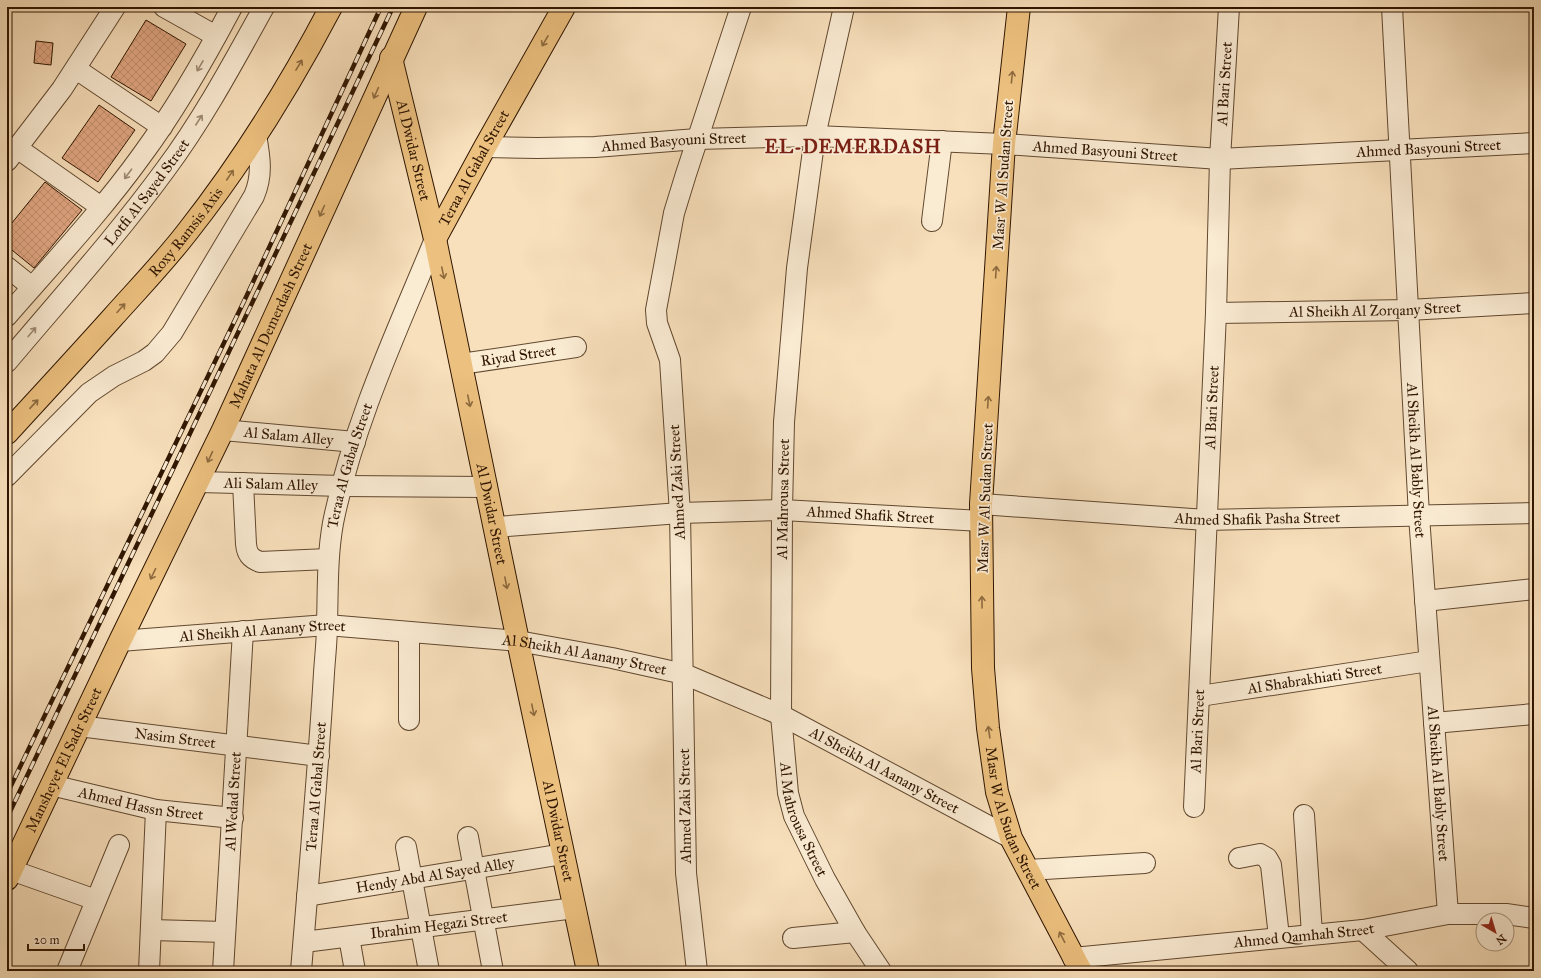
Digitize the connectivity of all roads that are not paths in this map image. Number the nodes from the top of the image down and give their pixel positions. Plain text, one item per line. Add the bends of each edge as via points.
1 (115, 7) edge
2 (164, 7) edge
3 (232, 7) edge
4 (264, 7) edge
5 (332, 7) edge
6 (416, 7) edge
7 (564, 7) edge
8 (742, 7) edge
9 (844, 7) edge
10 (1019, 7) edge
11 (1229, 7) edge
12 (1392, 7) edge
13 (216, 36) junction
14 (392, 58) junction
15 (76, 69) junction
16 (162, 127) junction
17 (256, 135) junction
18 (815, 136) junction
19 (697, 139) junction
20 (942, 141) junction
21 (1534, 143) edge
22 (1004, 144) junction
23 (484, 147) junction
24 (1400, 151) junction
25 (12, 154) edge
26 (1220, 159) junction
27 (102, 207) junction
28 (932, 221) dead end
29 (435, 238) junction
30 (7, 266) edge
31 (32, 287) junction
32 (1534, 303) edge
33 (1408, 310) junction
34 (1216, 313) junction
35 (7, 316) edge
36 (576, 347) dead end
37 (7, 362) edge
38 (461, 364) junction
39 (223, 430) junction
40 (7, 433) edge
41 (355, 442) junction
42 (7, 476) edge
43 (198, 482) junction
44 (243, 483) junction
45 (342, 486) junction
46 (487, 487) junction
47 (782, 510) junction
48 (982, 512) junction
49 (1534, 513) edge
50 (680, 514) junction
51 (1419, 516) junction
52 (1206, 520) junction
53 (496, 527) junction
54 (328, 559) junction
55 (1534, 588) edge
56 (1425, 601) junction
57 (327, 625) junction
58 (243, 631) junction
59 (409, 632) junction
60 (120, 641) junction
61 (518, 641) junction
62 (1429, 661) junction
63 (684, 674) junction
64 (1200, 696) junction
65 (1534, 714) edge
66 (781, 715) junction
67 (409, 720) dead end
68 (1434, 723) junction
69 (79, 726) junction
70 (237, 746) junction
71 (319, 756) junction
72 (51, 785) junction
73 (1194, 807) dead end
74 (156, 810) junction
75 (1304, 816) dead end
76 (232, 818) junction
77 (468, 837) dead end
78 (1011, 838) junction
79 (119, 845) dead end
80 (406, 848) dead end
81 (564, 854) junction
82 (1240, 858) dead end
83 (1145, 863) dead end
84 (474, 869) junction
85 (1028, 870) junction
86 (9, 874) edge
87 (412, 879) junction
88 (308, 896) junction
89 (96, 900) junction
90 (575, 908) junction
91 (1448, 914) junction
92 (1534, 918) edge
93 (484, 920) junction
94 (421, 928) junction
95 (151, 930) junction
96 (1363, 930) junction
97 (225, 932) junction
98 (855, 932) junction
99 (1312, 934) junction
100 (349, 937) junction
101 (1279, 937) junction
102 (793, 938) dead end
103 (304, 942) junction
104 (1077, 964) edge
105 (67, 971) edge
106 (149, 971) edge
107 (223, 971) edge
108 (301, 971) edge
109 (355, 971) edge
110 (429, 971) edge
111 (493, 971) edge
112 (588, 971) edge
113 (696, 971) edge
114 (881, 971) edge
115 (1408, 971) edge

1 - 15 street
2 - 13 street
3 - 13 street, Lotfi Al Sayed Street
37 -> 4 street, Lotfi Al Sayed Street via 124,223 165,170 222,82
17 -> 5 main road, Roxy Ramsis Axis
6 - 14 main road, Mahata Al Demerdash Street
7 -> 23 main road, Teraa Al Gabal Street
8 - 19 street, Ahmed Zaki Street
9 - 18 street, Al Mahrousa Street
22 -> 10 main road, Masr W Al Sudan Street
11 - 26 street, Al Bari Street
12 - 24 street, Al Sheikh Al Bably Street
13 -> 16 street, Lotfi Al Sayed Street
14 - 29 main road, Al Dwidar Street
14 -> 39 main road, Mahata Al Demerdash Street
15 - 16 street
15 - 25 street
16 -> 27 street, Lotfi Al Sayed Street
40 -> 17 main road, Roxy Ramsis Axis via 188,232
17 - 42 street via 261,174 254,196 172,333 155,353 114,376 89,394
18 - 19 street, Ahmed Basyouni Street
18 - 20 street, Ahmed Basyouni Street
18 - 47 street, Al Mahrousa Street via 797,268 784,422
19 - 23 street, Ahmed Basyouni Street via 595,147
19 - 50 street, Ahmed Zaki Street via 674,213 656,310 657,323 670,360
20 - 22 street, Ahmed Basyouni Street
20 - 28 street
21 - 24 street, Ahmed Basyouni Street
22 - 26 street, Ahmed Basyouni Street
48 -> 22 main road, Masr W Al Sudan Street
23 - 29 main road, Teraa Al Gabal Street
24 - 26 street, Ahmed Basyouni Street
24 - 33 street, Al Sheikh Al Bably Street
25 - 27 street
26 - 34 street, Al Bari Street
27 - 31 street, Lotfi Al Sayed Street
29 -> 38 main road, Al Dwidar Street
29 - 41 street, Teraa Al Gabal Street
30 - 31 street
31 - 35 street, Lotfi Al Sayed Street
32 - 33 street, Al Sheikh Al Zorqany Street
33 - 34 street, Al Sheikh Al Zorqany Street
33 - 51 street, Al Sheikh Al Bably Street
34 - 52 street, Al Bari Street
36 - 38 street, Riyad Street
38 -> 46 main road, Al Dwidar Street
39 - 41 street, Al Salam Alley
39 -> 43 main road, Mahata Al Demerdash Street
41 - 45 street, Teraa Al Gabal Street
43 - 44 street, Ali Salam Alley
43 -> 60 main road, Mahata Al Demerdash Street
44 - 45 street, Ali Salam Alley
44 - 54 street via 246,544 247,552 252,559 260,562
45 - 46 street, Ali Salam Alley
45 - 54 street, Teraa Al Gabal Street
46 - 53 main road, Al Dwidar Street
47 - 48 street, Ahmed Shafik Street
47 - 50 street, Ahmed Shafik Street
47 - 66 street, Al Mahrousa Street
48 - 52 street, Ahmed Shafik Pasha Street
78 -> 48 main road, Masr W Al Sudan Street via 998,792 987,720 983,668
49 - 51 street, Ahmed Shafik Pasha Street
50 - 53 street, Ahmed Shafik Street
50 - 63 street, Ahmed Zaki Street
51 - 52 street, Ahmed Shafik Pasha Street
51 - 56 street, Al Sheikh Al Bably Street
52 - 64 street, Al Bari Street
53 -> 61 main road, Al Dwidar Street
54 - 57 street, Teraa Al Gabal Street
55 - 56 street
56 - 62 street, Al Sheikh Al Bably Street
57 - 58 street, Al Sheikh Al Aanany Street
57 - 59 street, Al Sheikh Al Aanany Street
57 - 71 street, Teraa Al Gabal Street
58 - 60 street, Al Sheikh Al Aanany Street
58 - 70 street, Al Wedad Street
59 - 61 street, Al Sheikh Al Aanany Street
59 - 67 street
60 - 69 main road, Mansheyet El Sadr Street
61 - 63 street, Al Sheikh Al Aanany Street
61 -> 81 main road, Al Dwidar Street
62 - 64 street, Al Shabrakhiati Street
62 - 68 street, Al Sheikh Al Bably Street
63 - 66 street, Al Sheikh Al Aanany Street
63 - 113 street, Ahmed Zaki Street via 686,873
64 - 73 street, Al Bari Street
65 - 68 street
66 - 78 street, Al Sheikh Al Aanany Street
66 - 98 street, Al Mahrousa Street via 788,793 794,816
68 - 91 street, Al Sheikh Al Bably Street
69 - 70 street, Nasim Street
69 - 72 main road, Mansheyet El Sadr Street
70 - 71 street, Nasim Street
70 - 76 street, Al Wedad Street
71 - 88 street, Teraa Al Gabal Street
72 - 74 street, Ahmed Hassn Street
72 - 86 main road, Mansheyet El Sadr Street
74 - 76 street, Ahmed Hassn Street
74 - 95 street
75 - 99 street
76 - 97 street, Al Wedad Street
77 - 84 street
78 - 85 main road, Masr W Al Sudan Street
79 - 89 street
80 - 87 street
81 - 84 street, Hendy Abd Al Sayed Alley
81 - 90 main road, Al Dwidar Street
82 - 101 street via 1260,854 1272,865
83 - 85 street
84 - 87 street, Hendy Abd Al Sayed Alley
84 - 93 street
104 -> 85 main road, Masr W Al Sudan Street
86 - 89 street
87 - 88 street, Hendy Abd Al Sayed Alley
87 - 94 street
88 - 103 street, Teraa Al Gabal Street
89 - 105 street
90 - 93 street, Ibrahim Hegazi Street
90 - 112 main road, Al Dwidar Street
91 - 92 street, Ahmed Qamhah Street via 1506,914
91 - 96 street, Ahmed Qamhah Street
93 - 94 street, Ibrahim Hegazi Street
93 - 111 street
94 - 100 street, Ibrahim Hegazi Street
94 - 110 street
95 - 97 street
95 - 106 street
96 - 99 street, Ahmed Qamhah Street
96 - 115 street
97 - 107 street, Al Wedad Street
98 - 102 street
98 - 114 street, Al Mahrousa Street
99 - 101 street, Ahmed Qamhah Street
100 - 103 street, Ibrahim Hegazi Street
100 - 109 street
101 - 104 street, Ahmed Qamhah Street
103 - 108 street, Teraa Al Gabal Street

